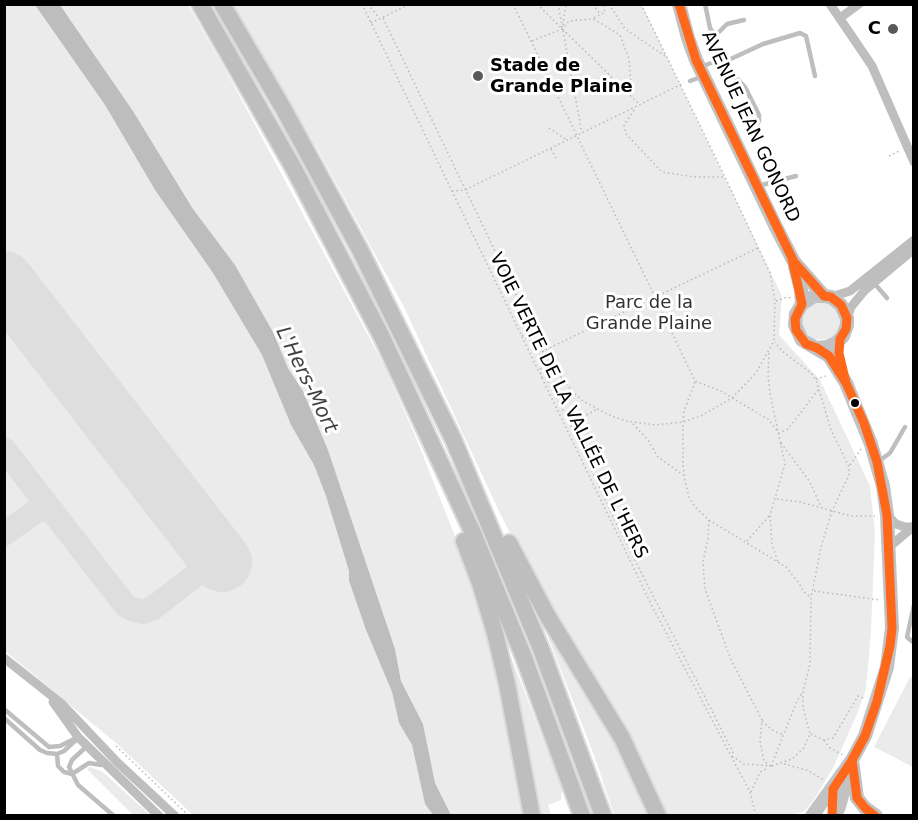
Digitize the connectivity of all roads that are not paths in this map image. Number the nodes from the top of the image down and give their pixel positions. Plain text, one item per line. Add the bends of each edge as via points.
1 (200, 4) edge
2 (222, 4) edge
3 (679, 4) edge
4 (705, 4) edge
5 (830, 4) edge
6 (859, 4) edge
7 (840, 18) junction
8 (744, 20) dead end
9 (715, 36) junction
10 (714, 62) junction
11 (723, 63) junction
12 (702, 71) junction
13 (815, 76) dead end
14 (690, 81) road end
15 (751, 133) dead end
16 (914, 162) edge
17 (796, 176) dead end
18 (757, 186) junction
19 (914, 240) edge
20 (914, 249) edge
21 (794, 262) junction
22 (874, 283) junction
23 (827, 296) junction
24 (887, 298) dead end
25 (797, 301) junction
26 (847, 318) junction
27 (840, 339) junction
28 (817, 348) junction
29 (846, 383) junction
30 (904, 427) dead end
31 (453, 439) junction
32 (877, 462) junction
33 (461, 507) junction
34 (882, 516) junction
35 (913, 527) edge
36 (888, 548) junction
37 (914, 605) edge
38 (914, 643) edge
39 (4, 658) edge
40 (42, 688) junction
41 (4, 709) edge
42 (4, 718) edge
43 (86, 730) junction
44 (77, 738) junction
45 (87, 746) junction
46 (57, 754) junction
47 (848, 758) junction
48 (109, 769) junction
49 (72, 774) junction
50 (830, 786) junction
51 (657, 815) edge
52 (114, 816) edge
53 (159, 816) edge
54 (175, 816) edge
55 (532, 816) edge
56 (582, 816) edge
57 (603, 816) edge
58 (812, 816) edge
59 (833, 816) edge
60 (876, 816) edge

1 - 33 highway via 353,279
2 - 31 highway via 356,241
3 - 12 street, AVENUE JEAN GONORD
4 - 9 lane
5 - 7 street
6 - 7 street
7 - 16 street via 872,66
8 - 9 lane via 727,24
9 - 10 lane
10 - 11 lane
10 - 12 lane
11 - 13 lane via 763,44 800,33 806,36
11 - 15 lane via 745,87 759,115
12 - 14 lane
12 - 18 street, AVENUE JEAN GONORD
17 - 18 lane
18 - 21 street, AVENUE JEAN GONORD
19 - 23 street via 850,291
20 - 22 street
21 - 23 street, AVENUE JEAN GONORD
21 - 25 street, AVENUE JEAN GONORD via 801,289
22 - 24 lane
22 - 26 street via 851,307
23 - 25 street
23 - 26 street, AVENUE JEAN GONORD via 841,305
25 - 28 street, AVENUE JEAN GONORD via 796,330 802,340
26 - 27 street, AVENUE JEAN GONORD
27 - 28 street
27 - 29 street, AVENUE JEAN GONORD
28 - 29 street, AVENUE JEAN GONORD via 829,356
29 - 32 street, AVENUE JEAN GONORD
30 - 32 lane via 890,453
31 - 51 highway via 547,615 622,738
31 - 57 highway via 541,649
32 - 34 street, AVENUE JEAN GONORD via 883,486
33 - 55 highway via 456,522 495,633
33 - 56 highway via 523,655
34 - 35 street
34 - 36 street, AVENUE JEAN GONORD
35 - 36 street
36 - 47 street, AVENUE JEAN GONORD via 892,628 889,656 865,736
37 - 38 lane via 906,637
39 - 40 street
40 - 43 street
40 - 44 street
41 - 44 lane via 49,747 60,747
42 - 46 lane via 40,750
43 - 44 street
43 - 54 street
44 - 45 street
44 - 46 lane
45 - 48 street
45 - 49 lane via 72,760
46 - 49 lane via 58,766
47 - 50 street, AVENUE JEAN GONORD
47 - 59 street, AVENUE JEAN GONORD via 839,807
47 - 60 street via 857,798
48 - 49 lane via 88,762
48 - 53 street
49 - 52 lane via 78,785
50 - 58 street, AVENUE JEAN GONORD
50 - 59 street, AVENUE JEAN GONORD

